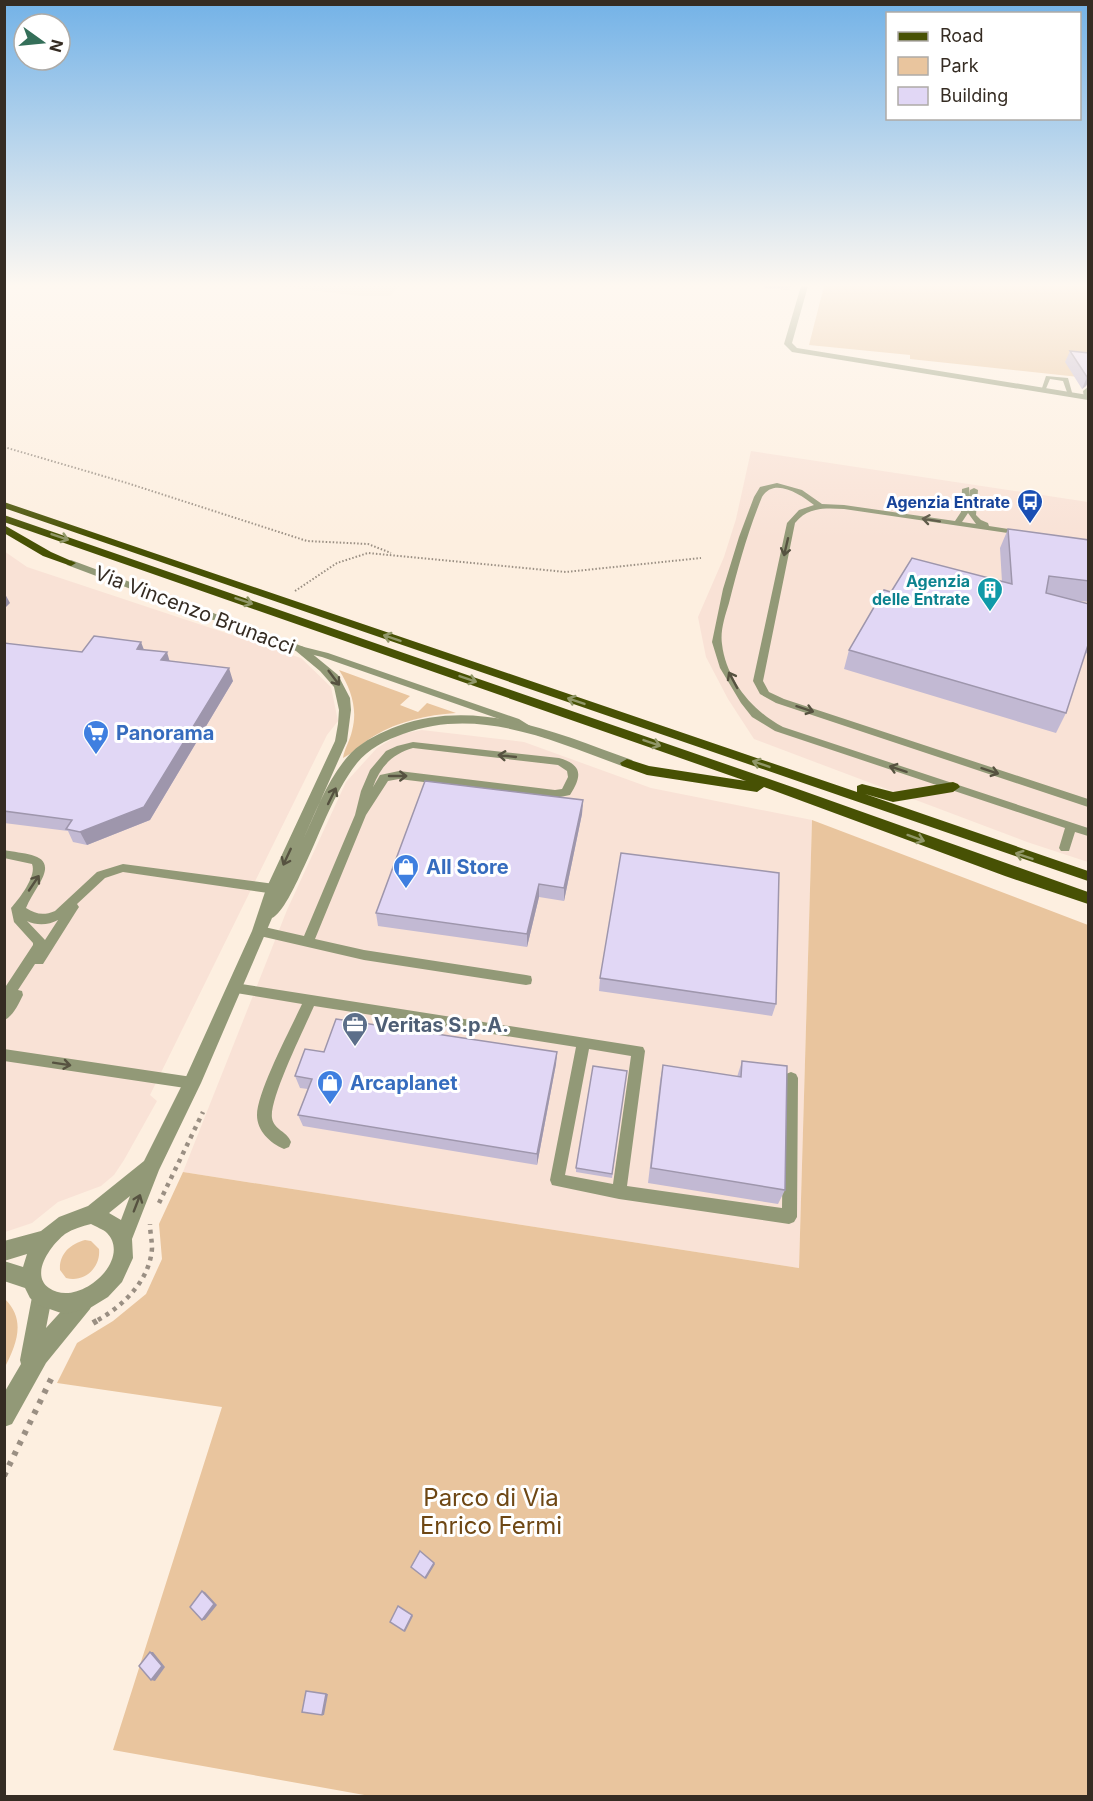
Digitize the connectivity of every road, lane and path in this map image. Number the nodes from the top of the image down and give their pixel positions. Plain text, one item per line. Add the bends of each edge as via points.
1 (919, 370) edge
2 (1043, 390) junction
3 (1071, 395) junction
4 (1088, 395) edge
5 (4, 447) edge
6 (818, 504) junction
7 (4, 505) edge
8 (4, 518) edge
9 (957, 524) junction
10 (4, 528) edge
11 (398, 556) junction
12 (701, 558) dead end
13 (71, 563) joint
14 (282, 600) junction
15 (300, 649) junction
16 (530, 729) junction
17 (627, 763) joint
18 (786, 773) junction
19 (954, 787) junction
20 (790, 791) junction
21 (1089, 803) edge
22 (361, 815) junction
23 (1071, 827) junction
24 (1089, 832) edge
25 (1065, 848) dead end
26 (4, 854) edge
27 (1089, 876) edge
28 (85, 888) junction
29 (280, 890) junction
30 (1089, 898) edge
31 (17, 908) junction
32 (262, 926) junction
33 (308, 942) junction
34 (526, 980) dead end
35 (235, 988) junction
36 (311, 999) junction
37 (4, 1002) edge
38 (4, 1015) edge
39 (583, 1044) junction
40 (4, 1055) edge
41 (791, 1078) dead end
42 (192, 1083) junction
43 (284, 1142) dead end
44 (151, 1167) junction
45 (619, 1192) junction
46 (92, 1215) junction
47 (123, 1238) junction
48 (46, 1239) junction
49 (4, 1251) edge
50 (4, 1271) edge
51 (37, 1288) junction
52 (83, 1302) junction
53 (27, 1371) junction
54 (4, 1416) edge

1 - 2 street
2 - 3 street
2 - 3 lane via 1047,375 1060,377 1066,379
3 - 4 street
5 - 11 path via 307,541 368,543
9 -> 6 lane
19 -> 6 lane via 772,725 750,709 721,657 716,634 756,496 775,486 792,488
6 -> 21 lane via 797,514 791,523 758,673 759,688 771,698
7 - 14 main road
8 -> 20 main road
9 - 9 lane via 965,512 970,490 972,515 978,522 1030,534
10 - 13 main road via 47,554
11 - 12 path via 566,572
11 - 14 path via 349,556
13 - 15 street, Via Vincenzo Brunacci
18 -> 14 main road
15 - 16 lane
15 -> 29 street, Via Vincenzo Brunacci via 339,682 346,702 346,723
16 - 17 street, Via Vincenzo Brunacci
29 -> 16 street, Via Vincenzo Brunacci via 352,760 369,744 405,727 453,718 481,718
17 - 20 main road via 647,770
18 - 19 main road via 815,774 885,796
27 -> 18 main road
19 - 23 lane
20 -> 30 main road
22 -> 22 lane via 380,782 389,776 555,794 567,792 572,769 559,762 397,747 381,760 364,792
22 - 33 lane
23 - 24 lane
23 - 25 lane
31 -> 26 lane via 39,876 41,864 31,858
28 - 29 lane via 100,875 123,868
28 - 31 lane via 50,919 34,919
28 - 38 lane
29 - 32 street, Via Vincenzo Brunacci
31 - 37 lane via 18,919 39,940 39,946
32 - 33 lane
32 - 35 street, Via Vincenzo Brunacci
33 - 34 lane via 364,956
35 - 36 lane
35 - 42 street, Via Vincenzo Brunacci
36 - 39 lane
36 - 43 lane via 267,1098 264,1116 268,1130
39 - 45 lane via 638,1051
39 - 45 lane via 557,1180
40 -> 42 lane
41 - 45 lane via 789,1217
42 - 44 street, Via Vincenzo Brunacci
44 - 46 street, Via Vincenzo Brunacci
47 -> 44 street, Via Vincenzo Brunacci
46 - 47 street via 108,1219
46 - 48 street via 68,1222
47 - 52 street via 120,1267 111,1281
48 - 49 street
48 - 51 street via 35,1259
50 - 51 street
51 - 52 street via 60,1304
51 - 53 street via 34,1345
52 - 53 street
53 - 54 street

